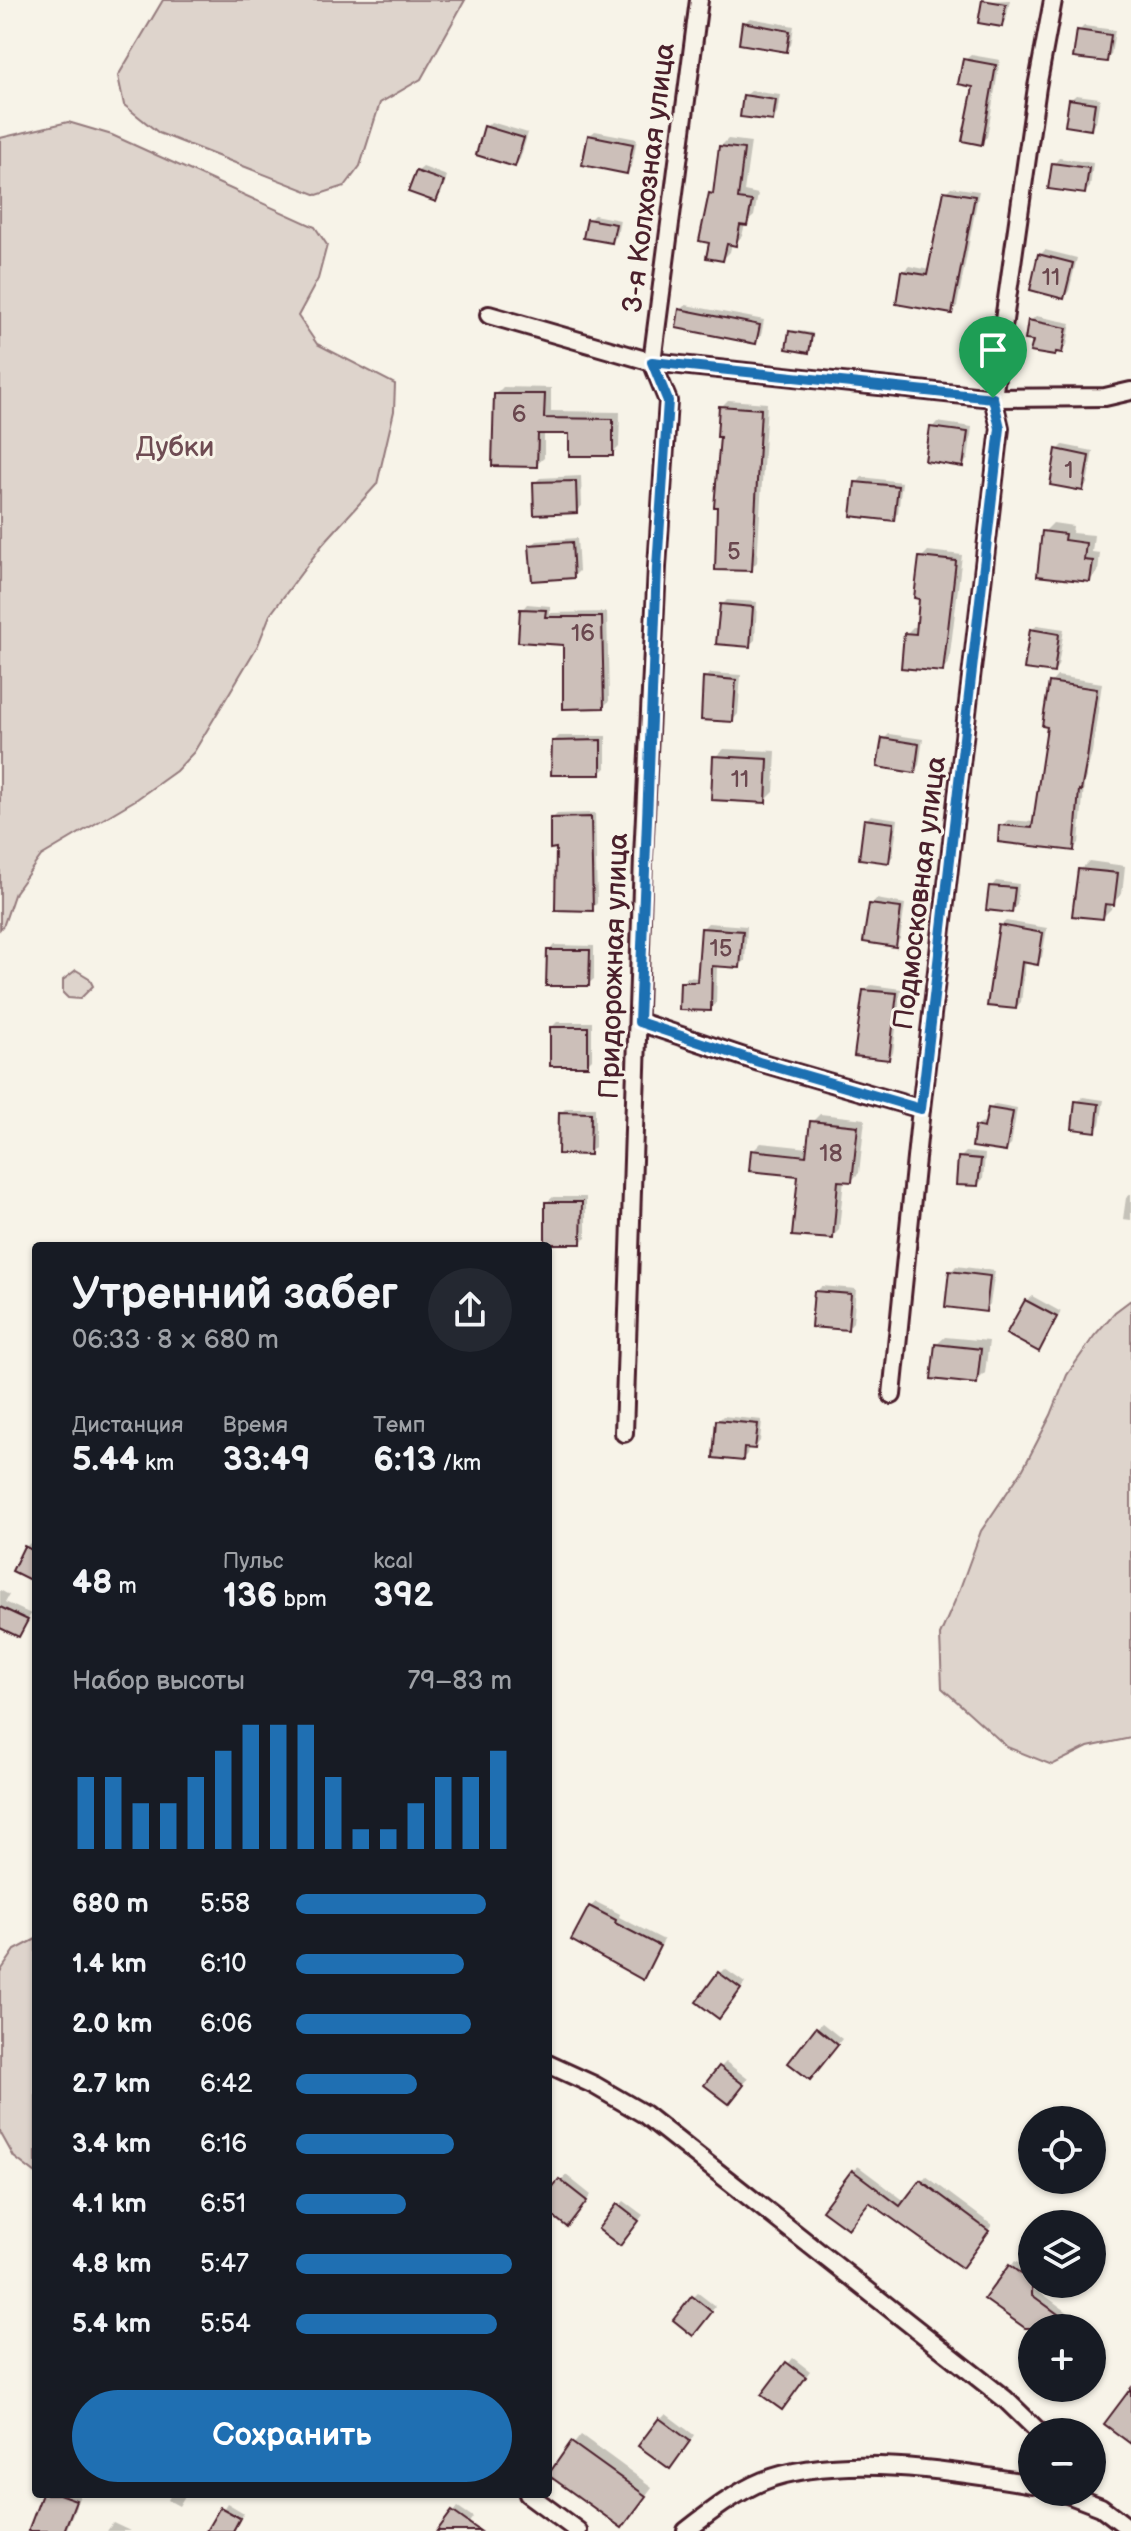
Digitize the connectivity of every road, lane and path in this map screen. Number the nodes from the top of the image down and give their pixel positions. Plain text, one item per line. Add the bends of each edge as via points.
1 (699, 0) edge
2 (1053, 0) edge
3 (489, 315) dead end
4 (652, 362) junction
5 (1131, 391) edge
6 (993, 398) junction
7 (639, 1022) junction
8 (921, 1109) junction
9 (892, 1395) dead end
10 (624, 1433) dead end
11 (552, 2066) edge
12 (1025, 2418) edge
13 (1018, 2482) edge
14 (533, 2498) edge
15 (1101, 2507) edge
16 (1131, 2530) edge
17 (578, 2531) edge
18 (686, 2531) edge

1 - 4 street, 3-я Колхозная улица
2 - 6 street, Подмосковная улица
3 - 4 street
4 - 6 street
4 - 7 street, Придорожная улица via 668,401
5 - 6 street via 1105,397
6 - 8 street, Подмосковная улица via 1000,428
7 - 8 street
7 - 10 street, Придорожная улица
8 - 9 street, Подмосковная улица
11 - 12 street via 644,2114
13 - 18 street via 899,2468 801,2471 762,2482
14 - 17 street
15 - 16 street

